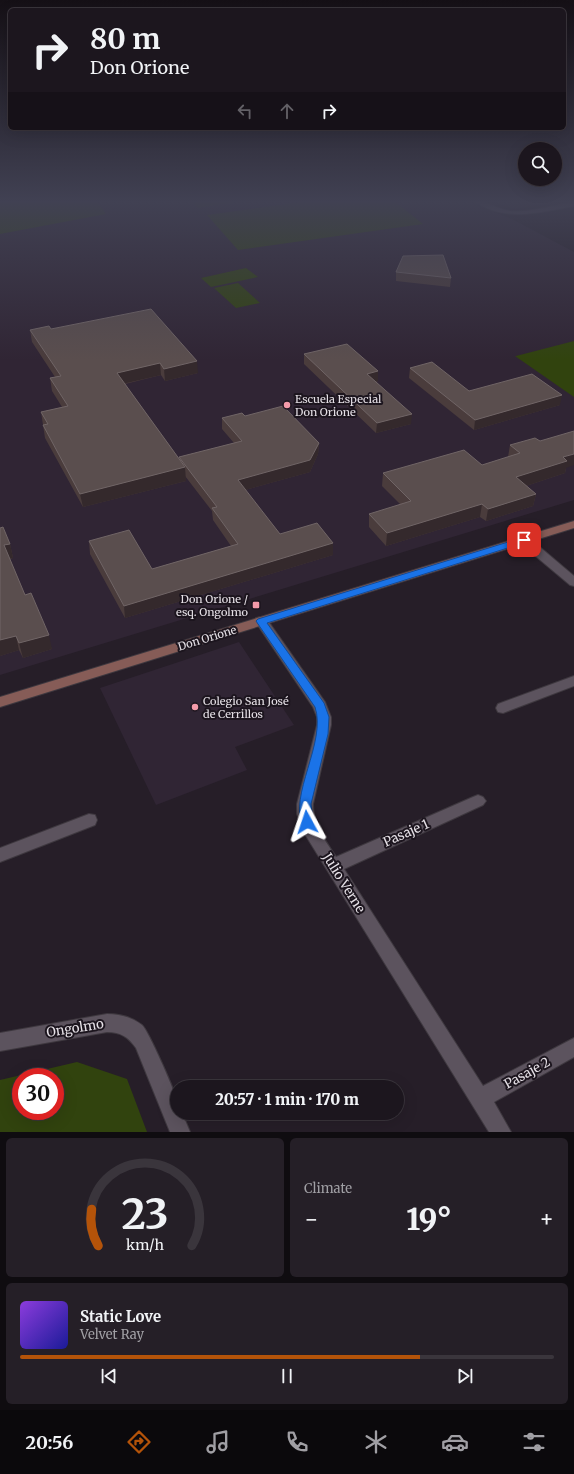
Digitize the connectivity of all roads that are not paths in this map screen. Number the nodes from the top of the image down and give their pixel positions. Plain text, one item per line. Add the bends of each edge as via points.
1 (574, 524) edge
2 (524, 540) junction
3 (574, 582) edge
4 (261, 621) junction
5 (574, 681) edge
6 (0, 702) edge
7 (503, 708) dead end
8 (478, 801) dead end
9 (89, 820) dead end
10 (0, 855) edge
11 (334, 866) junction
12 (0, 1042) edge
13 (574, 1047) edge
14 (480, 1099) junction
15 (180, 1132) edge
16 (501, 1132) edge

1 - 2 street, Don Orione
2 - 3 street
2 - 4 street, Don Orione
4 - 6 street, Don Orione
4 - 11 street, Julio Verne via 320,706 324,717 305,814 311,831
5 - 7 street
8 - 11 street, Pasaje 1
9 - 10 street
11 - 14 street, Julio Verne
12 - 15 street, Ongolmo via 97,1024 117,1023 126,1026 136,1032 143,1042
13 - 14 street, Pasaje 2
14 - 16 street, Julio Verne

